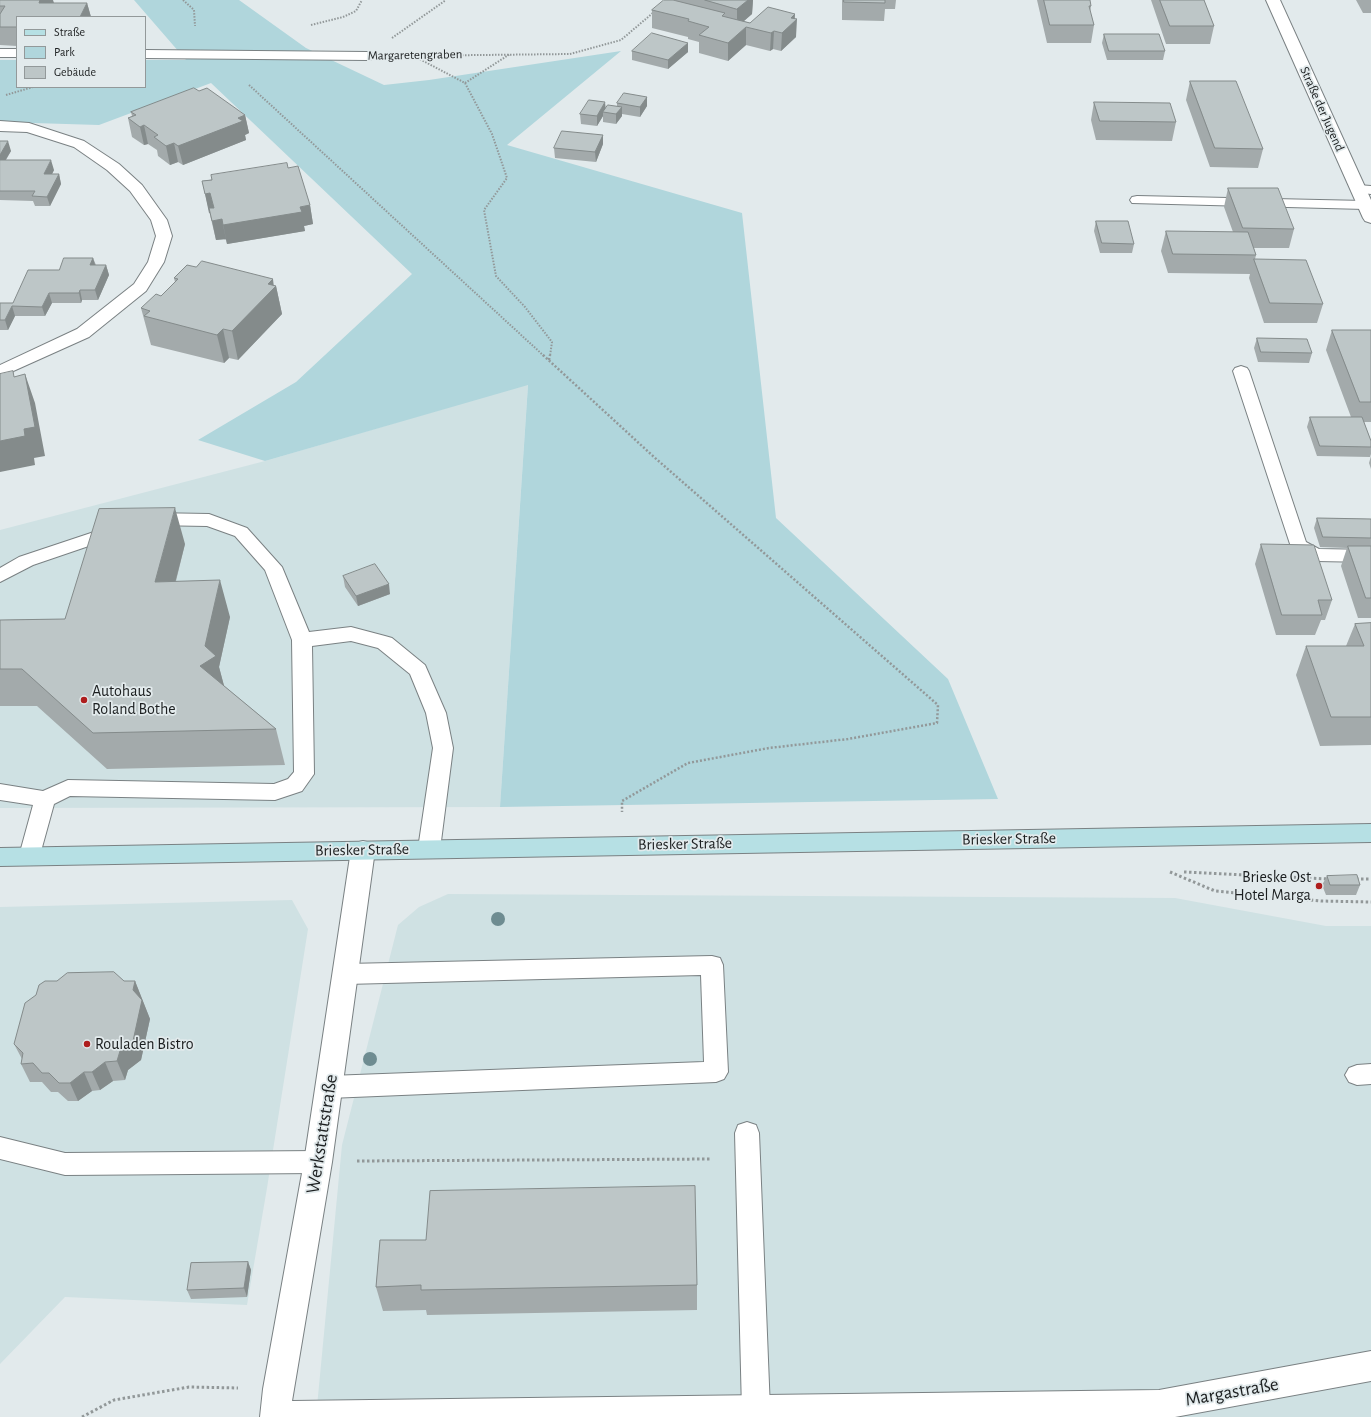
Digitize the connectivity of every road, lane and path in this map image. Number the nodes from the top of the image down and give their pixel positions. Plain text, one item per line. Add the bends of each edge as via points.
1 (446, 0) edge
2 (1273, 0) edge
3 (656, 10) edge
4 (0, 53) edge
5 (16, 53) edge
6 (146, 54) edge
7 (217, 54) junction
8 (510, 54) junction
9 (412, 55) junction
10 (367, 56) junction
11 (465, 83) junction
12 (31, 88) edge
13 (0, 97) edge
14 (0, 126) edge
15 (1365, 190) edge
16 (1137, 200) dead end
17 (1368, 211) edge
18 (549, 360) junction
19 (1241, 371) dead end
20 (0, 372) edge
21 (1371, 556) edge
22 (0, 576) edge
23 (302, 640) junction
24 (0, 792) edge
25 (45, 799) junction
26 (622, 813) dead end
27 (1371, 833) edge
28 (429, 849) junction
29 (363, 850) junction
30 (30, 856) junction
31 (0, 857) edge
32 (1170, 871) dead end
33 (1371, 902) edge
34 (346, 974) junction
35 (329, 1087) junction
36 (747, 1133) dead end
37 (0, 1148) edge
38 (748, 1159) junction
39 (318, 1162) junction
40 (1371, 1366) edge
41 (276, 1408) edge
42 (756, 1410) junction
43 (82, 1417) edge

1 - 10 path
2 - 15 street, Straße der Jugend
3 - 8 path, Margaretengraben via 621,40 570,54
4 - 5 street
6 - 7 street, Margaretengraben
7 - 10 street, Margaretengraben
7 - 18 path
8 - 9 path, Margaretengraben
8 - 11 path
9 - 10 path, Margaretengraben
9 - 11 path
11 - 18 path via 492,134 507,178 484,210 496,276 552,342
12 - 13 path
14 - 20 street via 29,128 79,144 113,167 136,188 159,220 164,236 156,262 140,287 83,333
15 - 17 street, Straße der Jugend
16 - 17 lane
18 - 26 path via 654,457 938,705 937,723 688,763 622,801
19 - 21 lane via 1298,546 1316,555
22 - 23 lane via 26,561 149,519 208,520 241,532 273,566
23 - 25 lane via 304,774 295,785 275,792 68,788
23 - 28 lane via 351,634 385,644 418,670 436,713 443,748
24 - 25 lane
25 - 30 lane
27 - 28 main road, Briesker Straße
28 - 29 main road, Briesker Straße
29 - 30 main road, Briesker Straße
29 - 34 street, Werkstattstraße
30 - 31 main road, Briesker Straße
32 - 33 path via 1215,891 1321,901
34 - 35 street, Werkstattstraße
34 - 35 lane via 712,965 716,1072
35 - 39 street, Werkstattstraße
36 - 38 lane
37 - 39 lane via 65,1164
38 - 39 path
38 - 42 lane
39 - 41 street, Werkstattstraße
40 - 42 street, Margastraße via 1159,1405
41 - 42 street, Margastraße
41 - 43 path via 189,1387 114,1400

